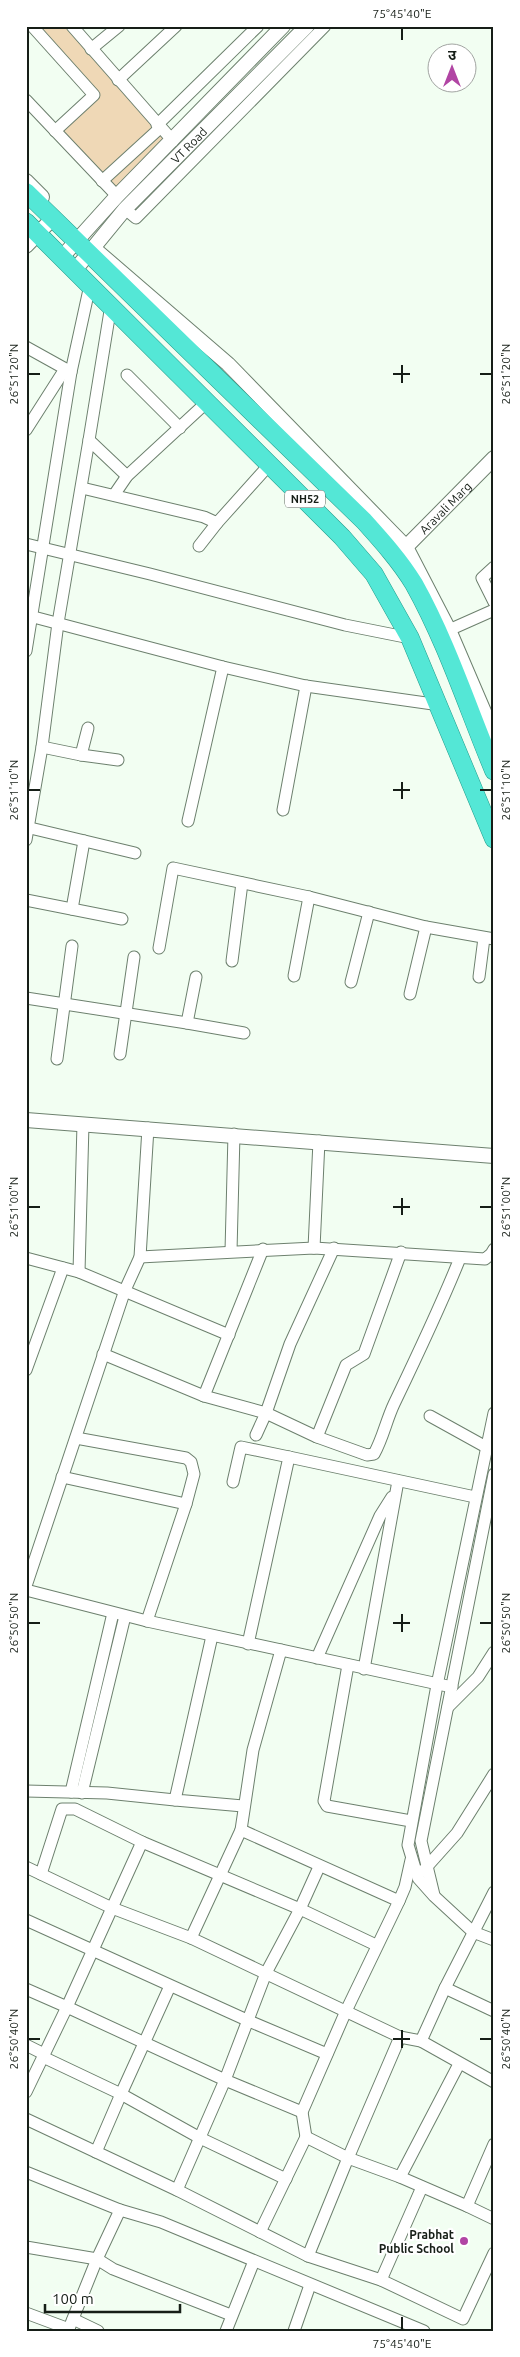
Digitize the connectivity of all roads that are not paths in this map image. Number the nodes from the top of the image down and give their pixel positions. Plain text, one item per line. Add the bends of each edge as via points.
1 (32, 26) edge
2 (72, 26) edge
3 (119, 26) edge
4 (176, 26) edge
5 (258, 26) edge
6 (283, 26) edge
7 (307, 26) edge
8 (326, 26) edge
9 (91, 49) junction
10 (118, 80) junction
11 (26, 100) edge
12 (158, 127) junction
13 (55, 131) junction
14 (172, 141) junction
15 (26, 181) edge
16 (102, 181) junction
17 (26, 192) edge
18 (117, 196) junction
19 (125, 210) junction
20 (53, 218) junction
21 (30, 234) edge
22 (77, 239) junction
23 (91, 250) junction
24 (62, 257) junction
25 (75, 270) junction
26 (90, 285) junction
27 (111, 305) junction
28 (26, 347) edge
29 (68, 371) junction
30 (127, 375) dead end
31 (207, 402) junction
32 (180, 428) junction
33 (26, 430) edge
34 (89, 440) junction
35 (494, 458) edge
36 (270, 464) junction
37 (128, 476) junction
38 (82, 488) junction
39 (114, 495) junction
40 (217, 523) junction
41 (26, 544) edge
42 (199, 546) dead end
43 (43, 549) junction
44 (401, 552) junction
45 (69, 556) junction
46 (494, 567) edge
47 (494, 602) edge
48 (494, 610) edge
49 (29, 616) edge
50 (58, 623) junction
51 (449, 630) junction
52 (410, 638) junction
53 (26, 651) edge
54 (223, 667) junction
55 (306, 686) junction
56 (440, 705) junction
57 (88, 728) dead end
58 (494, 735) edge
59 (42, 747) junction
60 (81, 755) junction
61 (118, 760) dead end
62 (494, 771) edge
63 (283, 810) dead end
64 (188, 820) dead end
65 (27, 827) edge
66 (494, 839) edge
67 (26, 840) edge
68 (84, 841) junction
69 (135, 853) dead end
70 (242, 883) junction
71 (309, 897) junction
72 (26, 900) edge
73 (72, 909) junction
74 (369, 912) junction
75 (122, 919) dead end
76 (426, 927) junction
77 (489, 938) edge
78 (72, 946) dead end
79 (160, 948) dead end
80 (134, 957) dead end
81 (232, 961) dead end
82 (294, 976) dead end
83 (196, 977) dead end
84 (479, 977) dead end
85 (351, 982) dead end
86 (410, 994) dead end
87 (26, 998) edge
88 (64, 1003) junction
89 (125, 1013) junction
90 (187, 1023) junction
91 (244, 1032) dead end
92 (120, 1054) dead end
93 (57, 1059) dead end
94 (26, 1120) edge
95 (83, 1124) junction
96 (148, 1128) junction
97 (234, 1134) junction
98 (319, 1141) junction
99 (494, 1156) edge
100 (314, 1248) junction
101 (334, 1248) junction
102 (263, 1249) junction
103 (494, 1249) edge
104 (231, 1250) junction
105 (401, 1252) junction
106 (140, 1256) junction
107 (26, 1258) edge
108 (460, 1258) junction
109 (63, 1268) junction
110 (79, 1272) junction
111 (125, 1290) junction
112 (229, 1335) junction
113 (103, 1354) junction
114 (26, 1370) edge
115 (204, 1396) junction
116 (266, 1413) junction
117 (494, 1413) edge
118 (430, 1416) dead end
119 (256, 1434) dead end
120 (317, 1437) junction
121 (76, 1438) junction
122 (486, 1448) junction
123 (289, 1457) junction
124 (494, 1474) edge
125 (62, 1477) junction
126 (398, 1480) junction
127 (233, 1482) dead end
128 (396, 1493) junction
129 (476, 1497) junction
130 (186, 1504) junction
131 (26, 1586) edge
132 (26, 1590) edge
133 (113, 1613) junction
134 (125, 1616) junction
135 (147, 1621) junction
136 (212, 1636) junction
137 (248, 1644) junction
138 (281, 1650) junction
139 (494, 1652) edge
140 (103, 1656) junction
141 (317, 1658) junction
142 (115, 1659) junction
143 (348, 1665) junction
144 (364, 1669) junction
145 (437, 1685) junction
146 (452, 1687) junction
147 (448, 1706) junction
148 (494, 1774) edge
149 (26, 1791) edge
150 (77, 1792) junction
151 (175, 1800) junction
152 (244, 1806) junction
153 (411, 1822) junction
154 (241, 1830) junction
155 (142, 1842) junction
156 (411, 1859) junction
157 (319, 1866) junction
158 (26, 1868) edge
159 (426, 1868) junction
160 (40, 1874) junction
161 (221, 1874) junction
162 (418, 1878) junction
163 (494, 1892) edge
164 (434, 1896) junction
165 (399, 1901) junction
166 (112, 1908) junction
167 (300, 1909) junction
168 (26, 1920) edge
169 (473, 1932) junction
170 (191, 1938) junction
171 (494, 1940) edge
172 (376, 1945) junction
173 (92, 1948) junction
174 (266, 1973) junction
175 (170, 1986) junction
176 (445, 1988) junction
177 (26, 1989) edge
178 (67, 2007) junction
179 (346, 2011) junction
180 (494, 2011) edge
181 (249, 2022) junction
182 (400, 2037) junction
183 (421, 2041) junction
184 (144, 2042) junction
185 (26, 2045) edge
186 (327, 2054) junction
187 (44, 2055) junction
188 (459, 2064) junction
189 (224, 2080) junction
190 (494, 2082) edge
191 (26, 2092) edge
192 (120, 2094) junction
193 (302, 2112) junction
194 (26, 2119) edge
195 (306, 2137) junction
196 (200, 2138) junction
197 (494, 2144) edge
198 (96, 2152) junction
199 (348, 2158) junction
200 (26, 2172) edge
201 (286, 2178) junction
202 (400, 2178) junction
203 (422, 2187) junction
204 (177, 2190) junction
205 (467, 2206) junction
206 (120, 2210) junction
207 (494, 2219) edge
208 (260, 2232) junction
209 (26, 2247) edge
210 (494, 2253) edge
211 (308, 2256) junction
212 (97, 2259) junction
213 (254, 2261) junction
214 (381, 2280) junction
215 (310, 2285) junction
216 (26, 2313) edge
217 (231, 2315) junction
218 (70, 2326) edge
219 (98, 2331) edge
220 (226, 2331) edge
221 (294, 2331) edge
222 (424, 2331) edge

1 - 13 street via 94,94
2 - 9 street
3 - 9 street
4 - 10 street
5 - 12 street
6 - 14 street, VT Road
7 - 19 street, VT Road
8 - 19 street via 136,218
9 - 10 street
10 - 12 street
11 - 13 street
12 - 14 street
12 - 16 street
13 - 16 street
14 - 18 street, VT Road
15 - 22 street
16 - 18 street
17 - 20 highway, NH52
18 - 22 street, VT Road
19 - 23 street, VT Road
20 - 21 street
20 - 22 highway, NH52
21 - 24 highway, NH52
22 - 23 highway, NH52
22 - 24 street, VT Road
23 - 25 street, VT Road
23 - 44 highway, NH52 via 364,521
24 - 25 highway, NH52
25 - 26 highway, NH52
26 - 27 highway, NH52
26 - 29 street
27 - 31 highway, NH52
27 - 34 street
28 - 29 street
29 - 33 street
29 - 43 street
30 - 32 street
31 - 32 street
31 - 36 highway, NH52
32 - 37 street
34 - 37 street
34 - 38 street
35 - 44 street, Aravali Marg
36 - 40 street
36 - 52 highway, NH52 via 358,554 390,599
37 - 39 street
38 - 39 street
38 - 45 street
39 - 40 street
40 - 42 street
41 - 43 street
43 - 45 street
43 - 49 street
44 - 51 street
44 - 62 highway, NH52
45 - 50 street
45 - 52 street via 352,627
46 - 47 street via 482,578
48 - 51 street
49 - 50 street
49 - 53 street
50 - 54 street
50 - 59 street
51 - 58 street
52 - 56 highway, NH52
54 - 55 street
54 - 64 street
55 - 56 street
55 - 63 street
56 - 66 highway, NH52
57 - 60 street
59 - 60 street
59 - 65 street
60 - 61 street
65 - 67 street
65 - 68 street
68 - 69 street
68 - 73 street
70 - 71 street
70 - 79 street via 173,868
70 - 81 street
71 - 74 street
71 - 82 street
72 - 73 street
73 - 75 street
74 - 76 street
74 - 85 street
76 - 77 street
76 - 86 street
77 - 84 street
78 - 88 street
80 - 89 street
83 - 90 street
87 - 88 street
88 - 89 street
88 - 93 street
89 - 90 street
89 - 92 street
90 - 91 street
94 - 95 street
95 - 96 street
95 - 110 street
96 - 97 street
96 - 106 street
97 - 98 street
97 - 104 street
98 - 99 street
98 - 100 street
100 - 101 street
100 - 102 street
101 - 105 street
101 - 116 street via 290,1344
102 - 104 street
102 - 112 street
103 - 108 street via 485,1259
104 - 106 street
105 - 108 street
105 - 120 street via 364,1354 346,1365
106 - 111 street
107 - 109 street
108 - 120 street via 374,1454 367,1455
109 - 110 street
109 - 114 street
110 - 111 street
111 - 112 street
111 - 113 street
112 - 115 street
113 - 115 street
113 - 121 street
115 - 116 street
116 - 119 street
116 - 120 street
117 - 122 street
118 - 122 street
121 - 125 street
121 - 130 street via 186,1458 191,1462 194,1474
122 - 129 street
123 - 126 street
123 - 127 street via 241,1447
123 - 137 street
124 - 146 street
125 - 130 street
125 - 131 street
126 - 128 street
126 - 129 street
128 - 141 street via 380,1516
128 - 144 street
129 - 145 street
130 - 135 street
132 - 133 street
133 - 134 street
133 - 140 street
134 - 135 street
134 - 142 street
135 - 136 street
136 - 137 street
136 - 151 street
137 - 138 street
138 - 141 street
138 - 152 street via 253,1750
139 - 147 street via 478,1677
140 - 142 street
140 - 150 street
141 - 143 street
142 - 150 street
143 - 144 street
143 - 153 street via 324,1801 327,1806
144 - 145 street
145 - 146 street
145 - 153 street
146 - 147 street
147 - 159 street via 421,1841
148 - 159 street via 458,1833
149 - 150 street
150 - 151 street
151 - 152 street
152 - 154 street
153 - 156 street via 408,1845
154 - 157 street
154 - 161 street
155 - 160 street via 68,1808 62,1810
155 - 161 street
155 - 166 street
156 - 162 street
156 - 165 street
157 - 165 street
157 - 167 street
158 - 160 street
159 - 162 street
159 - 164 street
160 - 166 street
161 - 167 street
161 - 170 street
162 - 164 street
163 - 169 street
164 - 169 street
165 - 172 street
166 - 170 street
166 - 173 street
167 - 172 street
167 - 174 street
168 - 173 street
169 - 171 street
169 - 176 street
170 - 174 street
172 - 179 street
173 - 175 street
173 - 178 street
174 - 179 street
174 - 181 street
175 - 181 street
175 - 184 street
176 - 180 street
176 - 183 street
177 - 178 street
178 - 184 street
178 - 187 street
179 - 182 street
179 - 186 street
181 - 186 street
181 - 189 street
182 - 183 street
182 - 199 street
183 - 188 street
184 - 189 street
184 - 192 street
185 - 187 street
186 - 193 street
187 - 191 street
187 - 192 street
188 - 190 street
188 - 202 street
189 - 193 street
189 - 196 street
192 - 196 street
192 - 198 street
193 - 195 street
194 - 198 street
195 - 199 street
195 - 201 street
196 - 201 street
196 - 204 street
197 - 205 street
198 - 204 street
199 - 202 street
199 - 211 street
200 - 206 street
201 - 208 street
202 - 203 street
203 - 205 street
203 - 214 street
204 - 208 street
205 - 207 street
206 - 212 street
206 - 213 street via 161,2222
208 - 211 street
209 - 212 street
210 - 214 street via 463,2319
211 - 214 street
212 - 217 street via 113,2269
212 - 218 street
213 - 215 street
213 - 217 street
215 - 221 street
215 - 222 street
216 - 218 street
217 - 220 street
218 - 219 street

